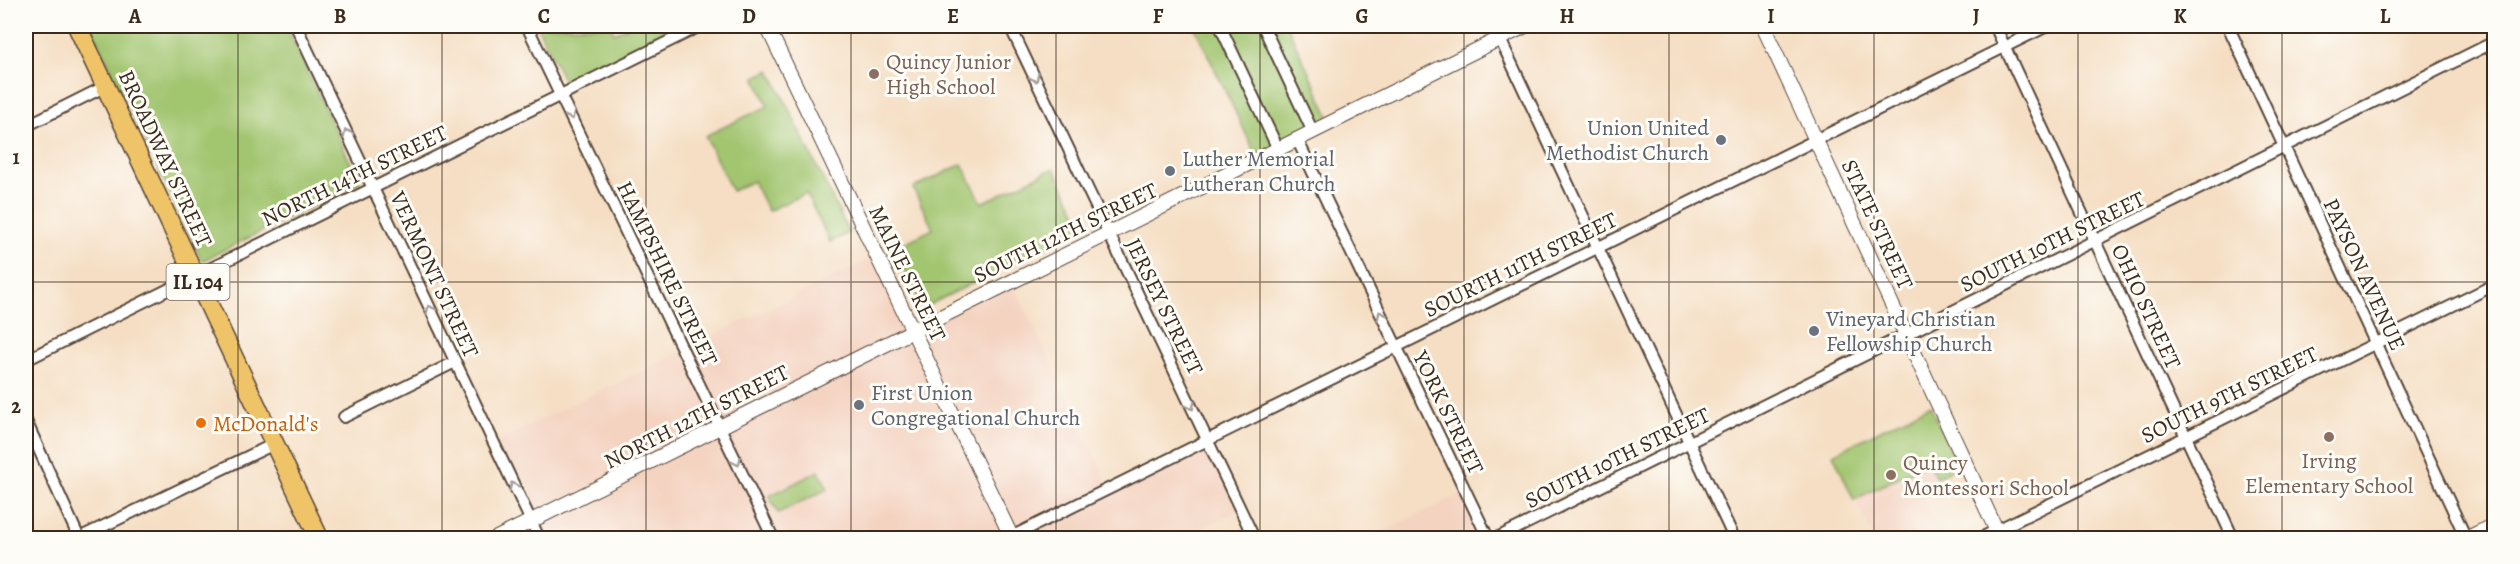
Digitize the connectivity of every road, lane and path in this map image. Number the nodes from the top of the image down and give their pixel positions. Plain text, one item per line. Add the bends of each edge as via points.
1 (77, 26) edge
2 (296, 26) edge
3 (527, 26) edge
4 (700, 26) edge
5 (766, 26) edge
6 (1010, 26) edge
7 (1220, 26) edge
8 (1263, 26) edge
9 (1525, 26) edge
10 (1762, 26) edge
11 (1995, 26) edge
12 (2047, 26) edge
13 (2228, 26) edge
14 (1497, 32) edge
15 (2494, 42) edge
16 (2005, 46) junction
17 (106, 86) junction
18 (561, 95) junction
19 (26, 126) edge
20 (1313, 132) junction
21 (1297, 139) junction
22 (1815, 140) junction
23 (2285, 147) junction
24 (1278, 149) junction
25 (374, 188) junction
26 (1109, 233) junction
27 (2095, 242) junction
28 (1597, 248) junction
29 (195, 276) junction
30 (2494, 285) edge
31 (913, 331) junction
32 (1906, 335) junction
33 (2376, 344) junction
34 (1396, 347) junction
35 (26, 360) edge
36 (455, 362) junction
37 (344, 417) dead end
38 (26, 422) edge
39 (720, 427) junction
40 (2186, 437) junction
41 (1208, 440) junction
42 (1689, 443) junction
43 (274, 444) junction
44 (531, 522) junction
45 (2494, 525) edge
46 (1999, 535) edge
47 (79, 538) edge
48 (319, 538) edge
49 (497, 538) edge
50 (539, 538) edge
51 (773, 538) edge
52 (1011, 538) edge
53 (1254, 538) edge
54 (1488, 538) edge
55 (1497, 538) edge
56 (1734, 538) edge
57 (1981, 538) edge
58 (2233, 538) edge
59 (2467, 538) edge

1 - 17 main road, BROADWAY STREET / IL 104
25 -> 2 street, VERMONT STREET
3 - 18 street, HAMPSHIRE STREET
4 - 18 street, NORTH 14TH STREET
5 - 31 street, MAINE STREET
6 -> 26 street, JERSEY STREET
7 - 24 street
8 - 20 street
9 - 14 street, SOUTH 12TH STREET
10 - 22 street, STATE STREET
11 - 16 street, OHIO STREET
12 - 16 street, SOURTH 11TH STREET
13 - 23 street, PAYSON AVENUE
14 - 20 street, SOUTH 12TH STREET
14 - 28 street
15 - 23 street, SOUTH 10TH STREET
16 - 22 street, SOURTH 11TH STREET
16 - 27 street, OHIO STREET
17 - 19 street
17 - 29 main road, BROADWAY STREET / IL 104
18 - 25 street, NORTH 14TH STREET
18 -> 39 street, HAMPSHIRE STREET
20 - 21 street, SOUTH 12TH STREET
21 - 24 street, SOUTH 12TH STREET
34 -> 21 street, YORK STREET
22 - 28 street, SOURTH 11TH STREET
22 - 32 street, STATE STREET
23 - 27 street, SOUTH 10TH STREET
23 - 33 street, PAYSON AVENUE
24 - 26 street, SOUTH 12TH STREET
25 - 29 street, NORTH 14TH STREET
36 -> 25 street, VERMONT STREET
26 - 31 street, SOUTH 12TH STREET
26 -> 41 street, JERSEY STREET
27 - 32 street, SOUTH 10TH STREET
27 - 40 street, OHIO STREET
28 - 34 street, SOURTH 11TH STREET
28 - 42 street
29 - 35 street, NORTH 14TH STREET
29 - 43 main road, BROADWAY STREET / IL 104
30 - 33 street, SOUTH 9TH STREET
31 - 39 street, NORTH 12TH STREET
31 - 52 street, MAINE STREET
32 - 42 street, SOUTH 10TH STREET
32 - 46 street, STATE STREET
33 - 40 street, SOUTH 9TH STREET
33 - 59 street, PAYSON AVENUE
34 - 41 street, SOURTH 11TH STREET
34 - 54 street, YORK STREET
36 - 37 street
44 -> 36 street, VERMONT STREET
38 - 47 street
39 - 44 street, NORTH 12TH STREET
39 -> 51 street, HAMPSHIRE STREET
40 - 46 street, SOUTH 9TH STREET
40 - 58 street, OHIO STREET
41 - 52 street, SOURTH 11TH STREET
41 - 53 street, JERSEY STREET
42 - 55 street, SOUTH 10TH STREET
42 - 56 street
43 - 47 street
43 - 48 main road, BROADWAY STREET / IL 104
44 - 49 street, NORTH 12TH STREET
44 - 50 street, VERMONT STREET
45 - 59 street
46 - 57 street, SOUTH 9TH STREET

